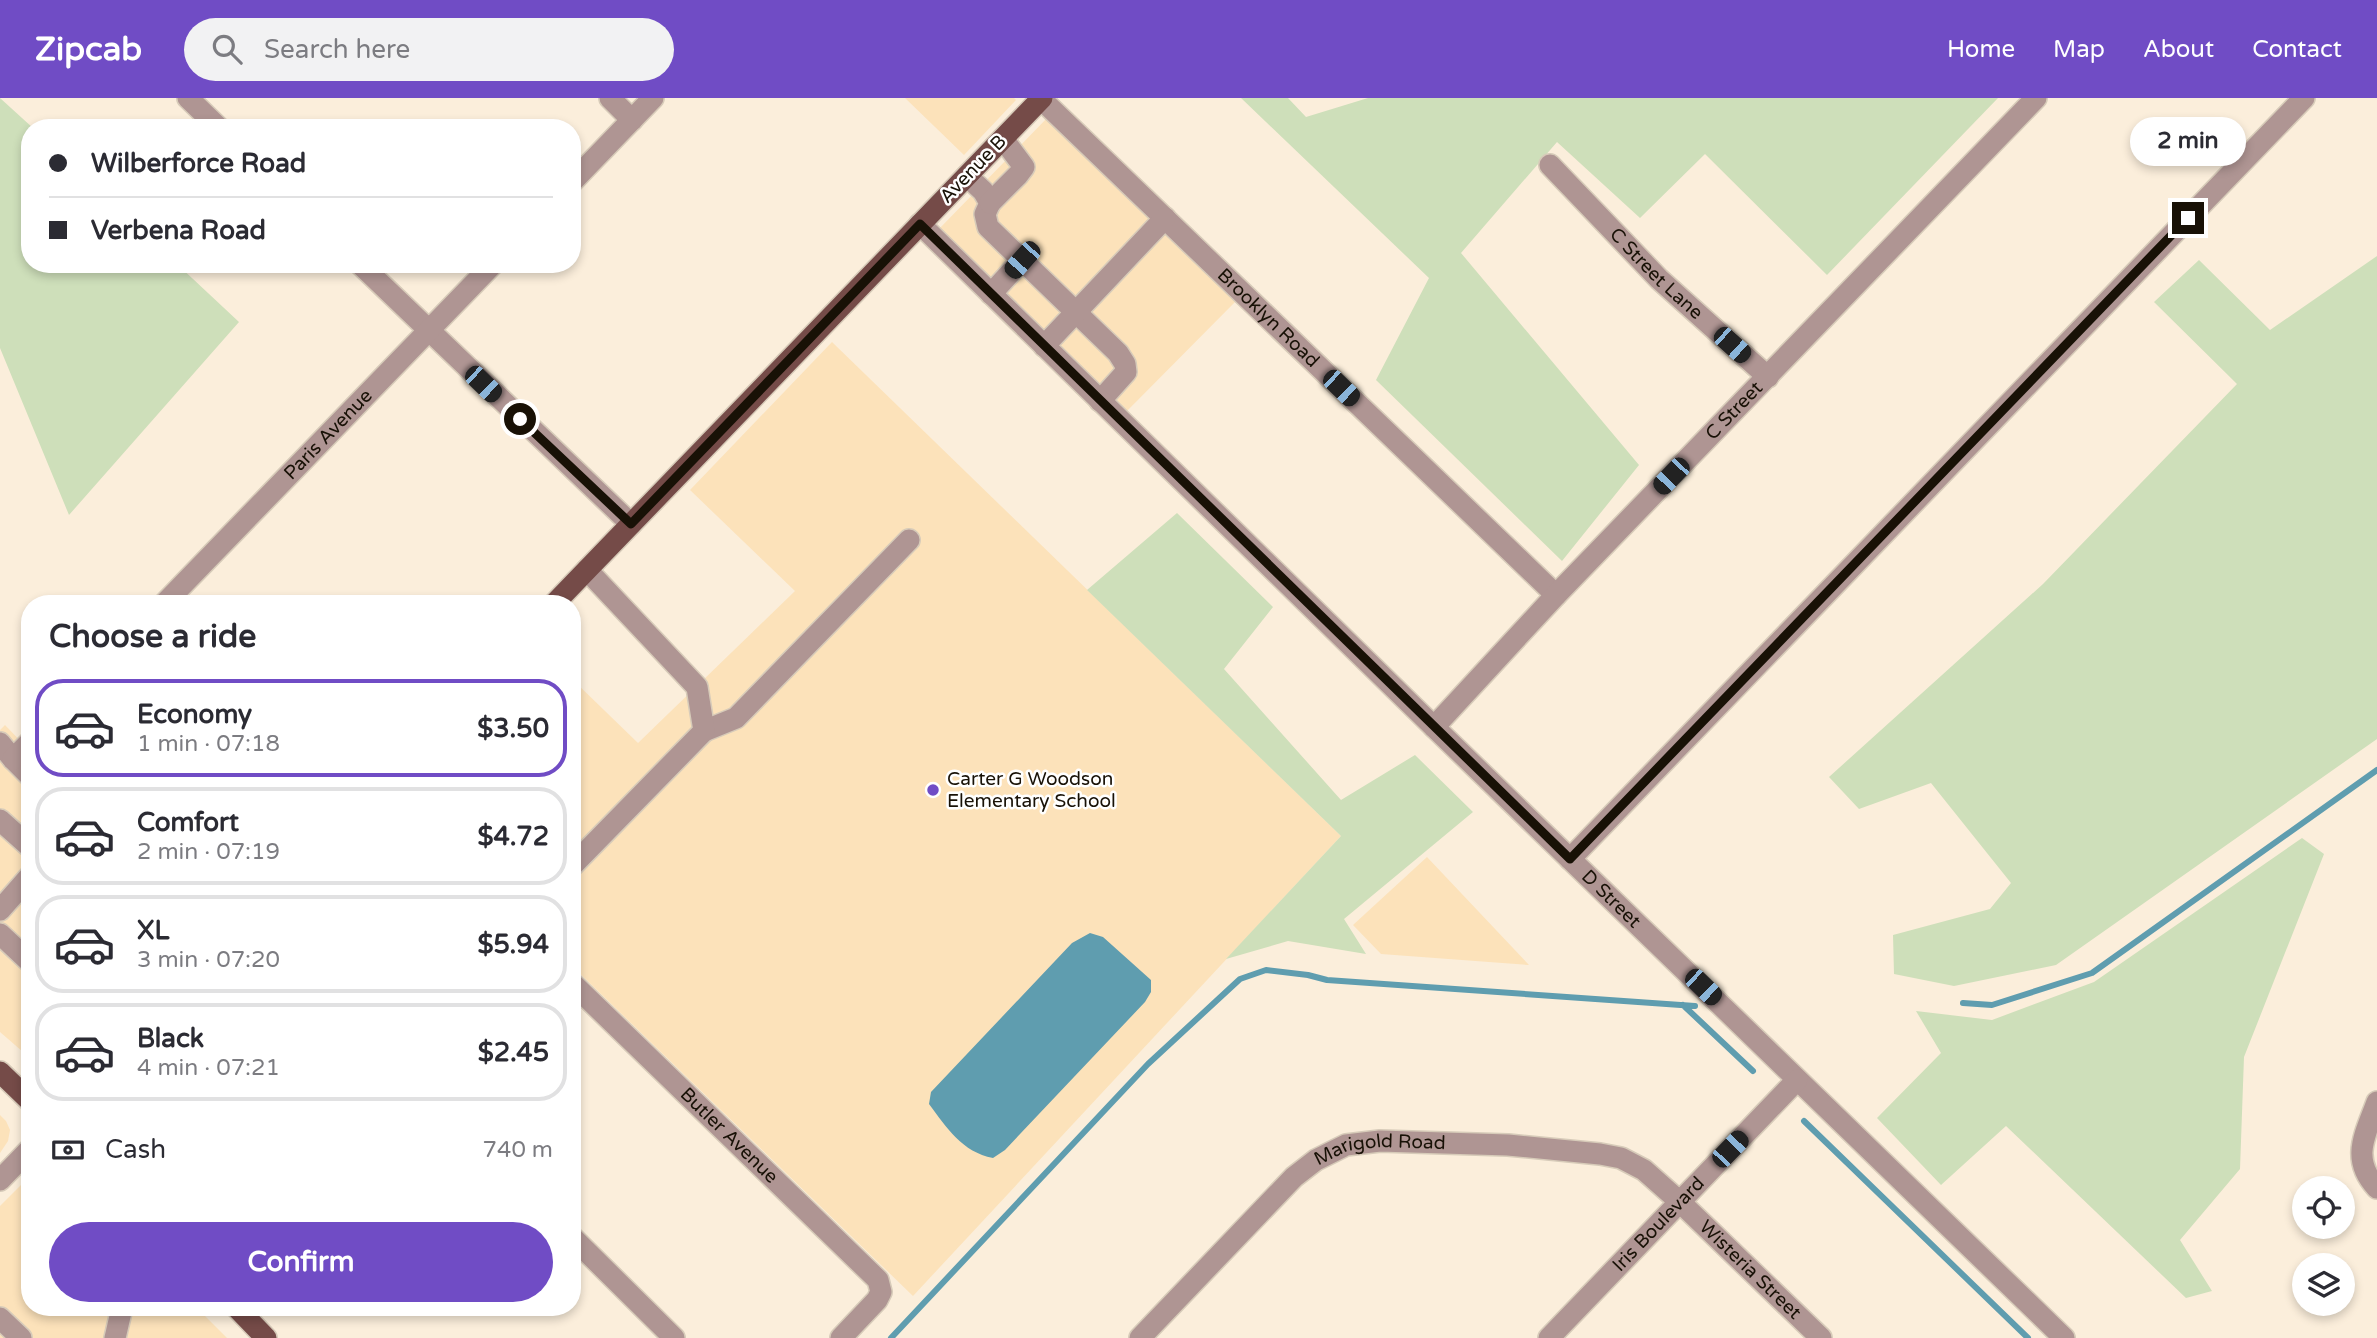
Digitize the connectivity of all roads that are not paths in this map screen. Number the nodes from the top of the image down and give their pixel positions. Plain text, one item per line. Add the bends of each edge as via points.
1 (188, 98) edge
2 (610, 98) edge
3 (653, 98) edge
4 (1041, 98) edge
5 (2036, 98) edge
6 (2304, 98) edge
7 (210, 119) edge
8 (632, 120) junction
9 (1003, 139) junction
10 (1550, 165) dead end
11 (581, 173) edge
12 (967, 176) junction
13 (990, 203) junction
14 (1165, 218) junction
15 (920, 224) junction
16 (1022, 260) junction
17 (369, 273) edge
18 (485, 273) edge
19 (991, 294) junction
20 (1076, 313) junction
21 (429, 332) junction
22 (1044, 346) junction
23 (1768, 377) junction
24 (1100, 401) junction
25 (631, 524) junction
26 (909, 540) dead end
27 (587, 570) junction
28 (173, 595) edge
29 (563, 595) edge
30 (1556, 595) junction
31 (1434, 727) junction
32 (704, 731) junction
33 (6, 751) edge
34 (21, 767) edge
35 (0, 820) edge
36 (21, 839) edge
37 (581, 857) edge
38 (1570, 859) junction
39 (21, 886) edge
40 (0, 910) edge
41 (0, 934) edge
42 (21, 954) edge
43 (581, 992) edge
44 (0, 1072) edge
45 (1797, 1080) junction
46 (21, 1092) edge
47 (2377, 1102) edge
48 (21, 1158) edge
49 (0, 1180) edge
50 (2371, 1181) edge
51 (1680, 1202) junction
52 (581, 1246) edge
53 (120, 1316) edge
54 (245, 1316) edge
55 (0, 1318) edge
56 (21, 1338) edge
57 (116, 1338) edge
58 (266, 1338) edge
59 (674, 1338) edge
60 (841, 1338) edge
61 (1140, 1338) edge
62 (1549, 1338) edge
63 (1821, 1338) edge
64 (2064, 1338) edge

1 - 7 street
2 - 8 street
3 - 8 street
4 - 9 main road, Avenue B
4 - 14 street, Brooklyn Road
5 - 23 street, C Street
6 - 38 street
8 - 11 street
9 - 12 main road, Avenue B
9 - 13 street via 1024,167
10 - 23 street, C Street Lane via 1659,279
12 - 13 street
12 - 15 main road, Avenue B
13 - 16 street via 985,214 988,227
14 - 20 street
14 - 30 street, Brooklyn Road
15 - 19 street, D Street
15 - 25 main road, Avenue B
16 - 19 street
16 - 20 street
17 - 21 street
18 - 21 street, Paris Avenue
19 - 22 street, D Street
20 - 22 street
20 - 24 street via 1125,364 1126,372
21 - 25 street
21 - 28 street, Paris Avenue
22 - 24 street, D Street
23 - 30 street, C Street
24 - 31 street, D Street
25 - 27 main road, Avenue B
26 - 32 street via 736,718
27 - 29 main road, Avenue B
27 - 32 street via 697,687
30 - 31 street, C Street
31 - 38 street, D Street
32 - 37 street
33 - 34 street
35 - 36 street
38 - 45 street, D Street
39 - 40 street
41 - 42 street
43 - 60 street, Butler Avenue via 871,1270 881,1292
44 - 46 main road
45 - 51 street, Iris Boulevard
45 - 64 street, D Street
47 - 50 street via 2362,1143 2361,1159
48 - 49 street
51 - 61 street, Marigold Road via 1644,1170 1601,1154 1508,1145 1380,1141 1346,1145 1294,1177
51 - 62 street, Iris Boulevard
51 - 63 street, Wisteria Street
52 - 59 street
53 - 57 street
54 - 58 main road
55 - 56 street

